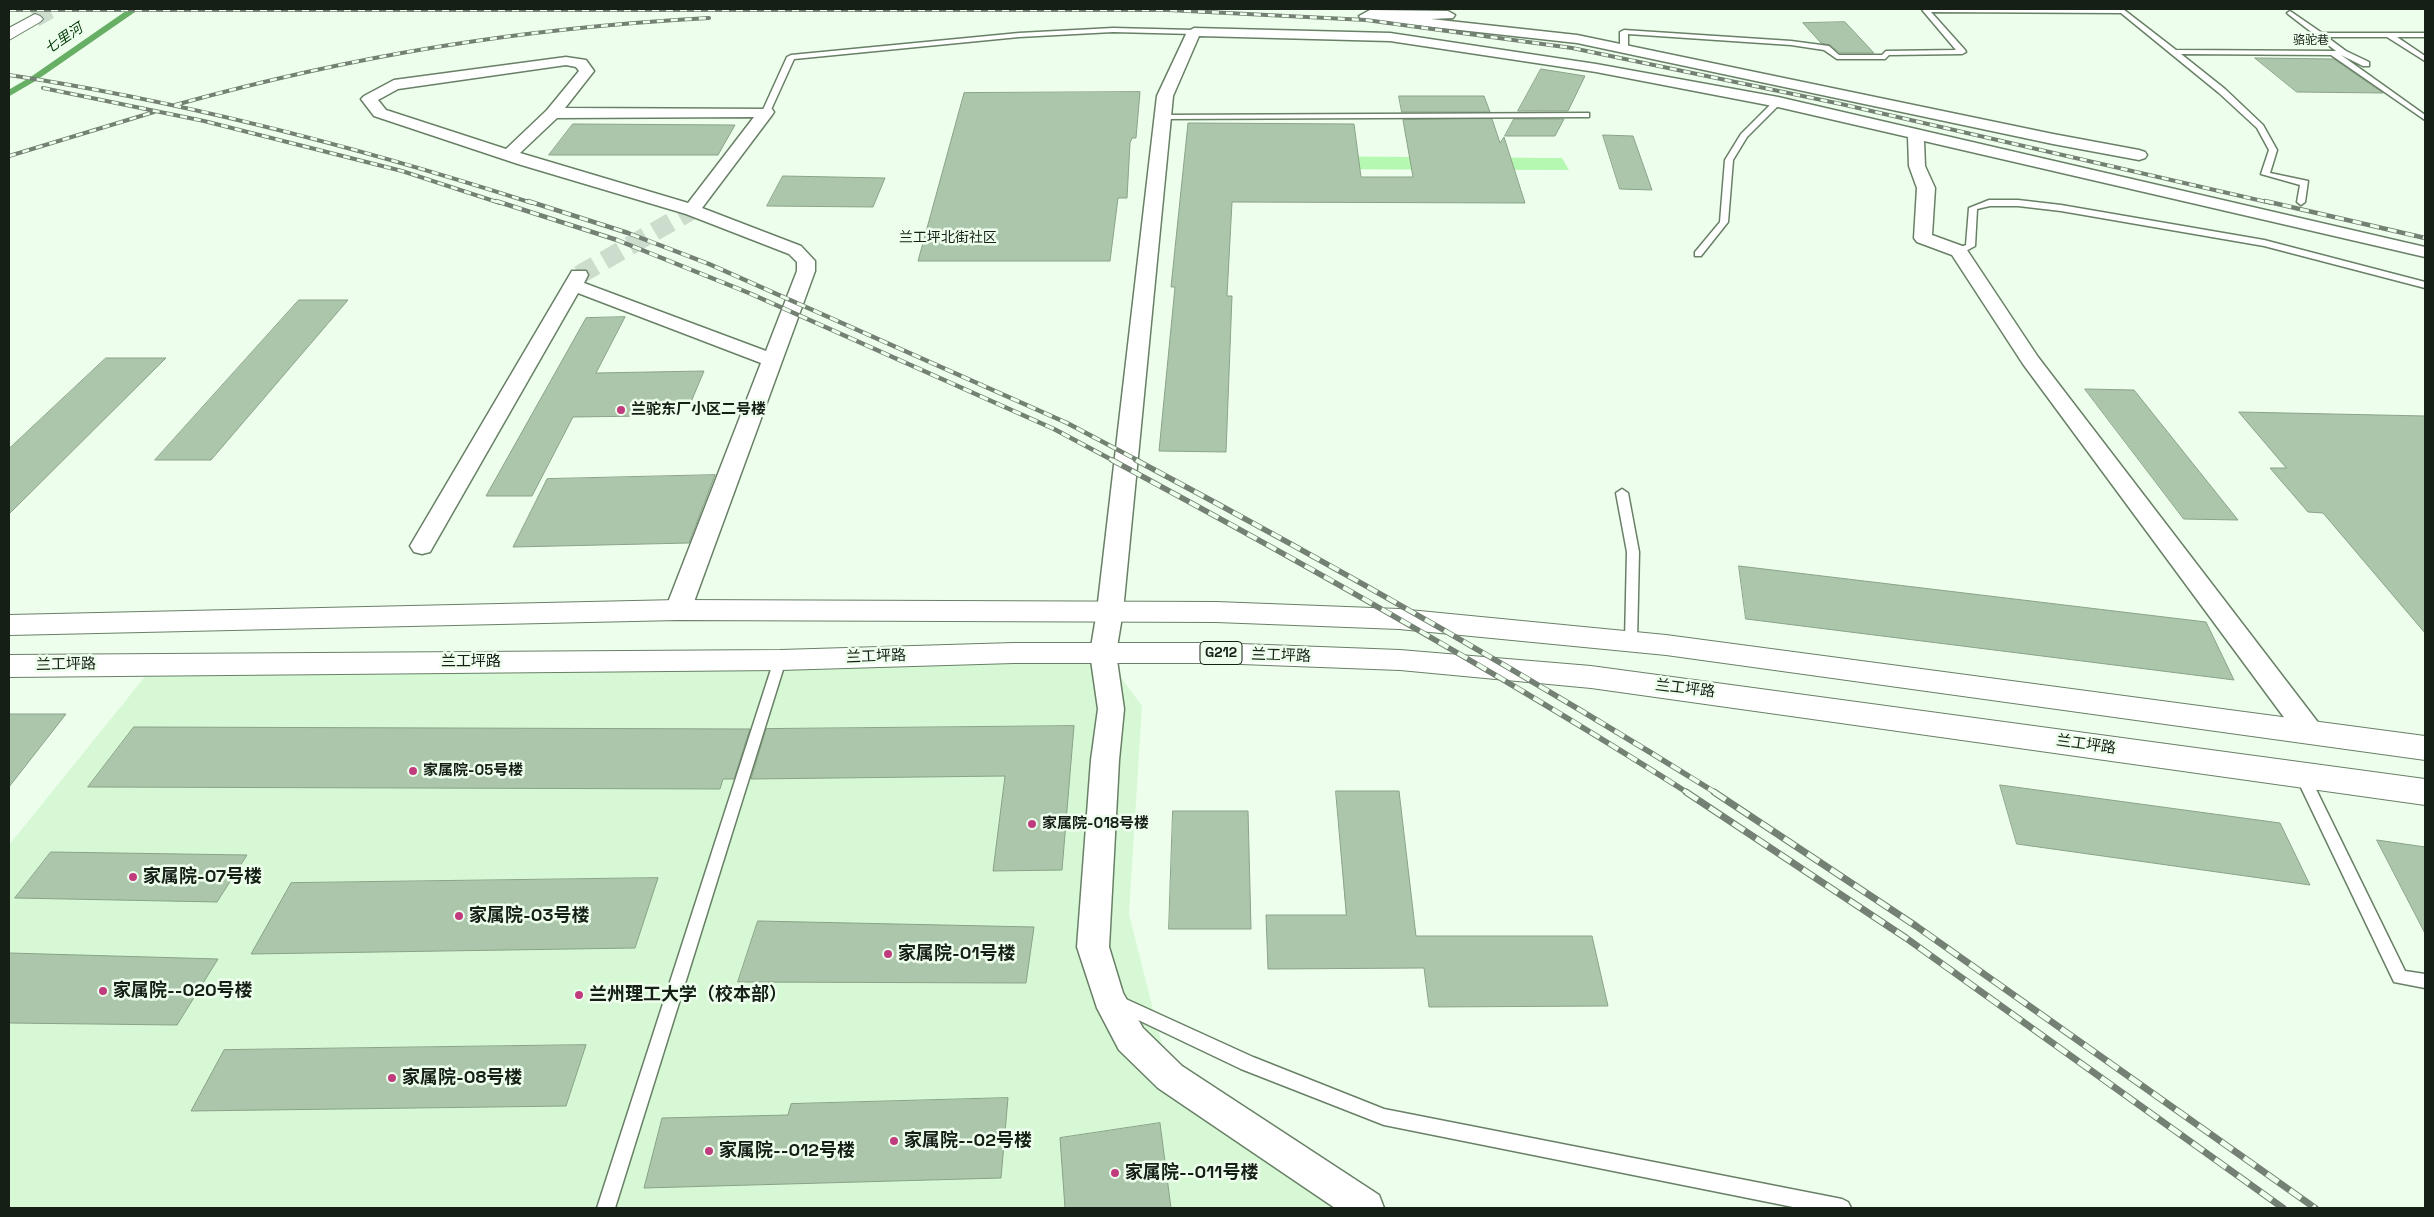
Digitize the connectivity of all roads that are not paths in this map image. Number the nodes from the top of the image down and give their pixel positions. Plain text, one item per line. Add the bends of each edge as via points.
1 (2290, 14) dead end
2 (1448, 15) dead end
3 (35, 19) tunnel mouth
4 (1194, 32) junction
5 (9, 35) edge
6 (2320, 35) junction
7 (2389, 35) junction
8 (2425, 35) edge
9 (1624, 49) junction
10 (2175, 52) junction
11 (2333, 53) junction
12 (2343, 53) junction
13 (2425, 58) edge
14 (2366, 64) dead end
15 (1778, 102) junction
16 (766, 112) junction
17 (553, 113) junction
18 (1586, 115) dead end
19 (1163, 117) junction
20 (2425, 118) edge
21 (1916, 133) junction
22 (509, 155) junction
23 (2139, 155) dead end
24 (2301, 202) dead end
25 (692, 210) junction
26 (1959, 251) junction
27 (2425, 252) edge
28 (1698, 254) dead end
29 (2425, 285) edge
30 (772, 360) junction
31 (1622, 493) dead end
32 (422, 546) dead end
33 (678, 610) junction
34 (1110, 612) junction
35 (9, 625) edge
36 (1631, 641) junction
37 (1103, 653) junction
38 (780, 660) junction
39 (9, 666) edge
40 (2310, 732) junction
41 (2425, 748) edge
42 (2302, 775) junction
43 (2425, 792) edge
44 (2425, 981) edge
45 (1108, 998) junction
46 (606, 1208) edge
47 (1366, 1208) edge
48 (1842, 1208) edge

1 - 6 lane
2 - 9 street via 1366,16 1577,39
3 - 5 main road
4 - 15 street via 1390,37 1587,66
4 - 16 lane via 1113,30 1019,35 791,57
4 - 19 street via 1165,96
6 - 7 lane, 骆驼巷
6 - 12 lane, 骆驼巷
7 - 8 lane, 骆驼巷
7 - 13 lane
9 - 10 lane via 1624,32 1791,43 1826,48 1837,57 1962,52 1926,10 2123,11
9 - 23 street
10 - 11 lane, 骆驼巷
10 - 24 lane via 2260,127 2273,150 2265,174 2305,183
11 - 12 lane, 骆驼巷
11 - 20 lane
12 - 14 lane
15 - 21 street
15 - 28 lane via 1744,136 1729,160 1724,222
16 - 17 street
16 - 25 street
17 - 22 street
17 - 22 street via 587,72 581,63 566,61 394,85 369,99 380,113
18 - 19 lane
19 - 34 street
21 - 26 street via 1917,166 1926,188 1923,238
21 - 27 street
22 - 25 street
25 - 30 street via 796,250 806,261 806,271
26 - 29 lane via 1970,246 1973,208 1989,203 2018,203 2264,243
26 - 40 street via 2030,360
30 - 32 street via 576,280
30 - 33 street
31 - 36 lane via 1633,552
33 - 34 main road
33 - 35 main road
34 - 36 main road via 1216,612 1399,619
34 - 37 street
36 - 40 main road
37 - 38 main road, 兰工坪路 / G212
37 - 42 main road, 兰工坪路 / G212 via 1214,653 1390,660 1591,677
37 - 45 street via 1111,709 1093,947
38 - 39 main road, 兰工坪路 / G212
38 - 46 lane
40 - 41 main road
42 - 43 main road, 兰工坪路 / G212
42 - 44 lane via 2400,977
45 - 47 street via 1131,1039 1170,1077
45 - 48 lane via 1247,1063 1384,1117

